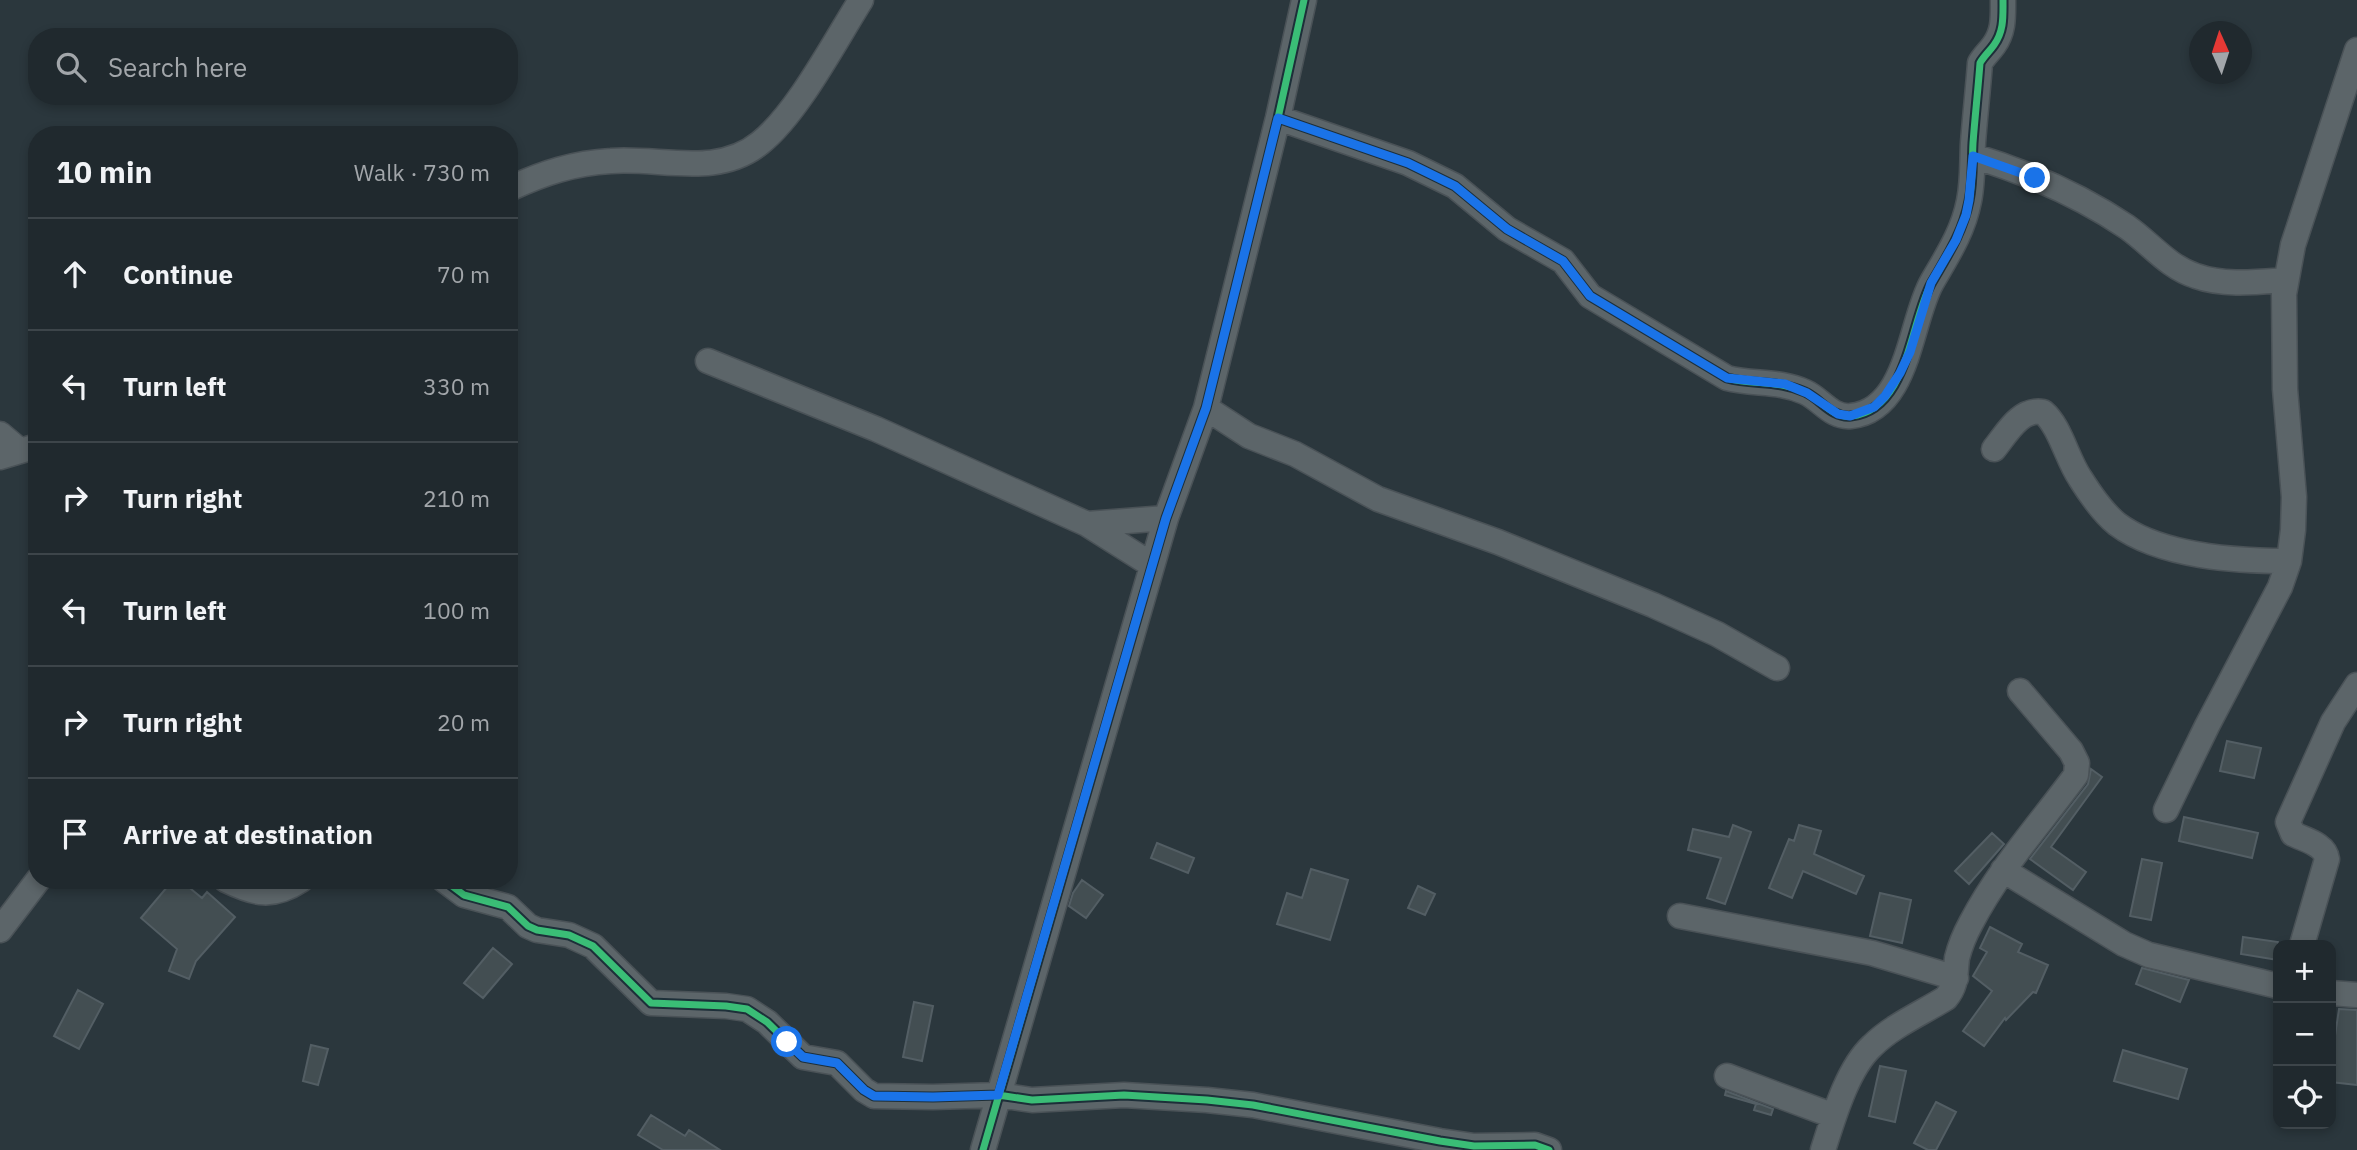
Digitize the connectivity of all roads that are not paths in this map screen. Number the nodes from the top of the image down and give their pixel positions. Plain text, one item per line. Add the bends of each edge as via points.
1 (861, 0) edge
2 (1304, 0) edge
3 (2003, 0) edge
4 (2357, 50) edge
5 (1278, 118) junction
6 (1973, 156) junction
7 (518, 185) edge
8 (2286, 280) junction
9 (708, 361) dead end
10 (1206, 408) junction
11 (0, 434) edge
12 (1994, 449) dead end
13 (19, 451) edge
14 (1166, 518) junction
15 (1087, 524) junction
16 (2289, 561) junction
17 (1152, 565) junction
18 (1777, 668) dead end
19 (2357, 685) edge
20 (2020, 691) dead end
21 (2166, 810) dead end
22 (2003, 870) junction
23 (31, 889) edge
24 (246, 889) edge
25 (283, 889) edge
26 (456, 889) edge
27 (1680, 916) dead end
28 (0, 930) edge
29 (2303, 940) edge
30 (1956, 978) junction
31 (2273, 985) edge
32 (2336, 993) edge
33 (2357, 995) edge
34 (1727, 1076) dead end
35 (998, 1095) junction
36 (1834, 1116) junction
37 (983, 1150) edge
38 (1549, 1150) edge
39 (1823, 1150) edge

1 - 7 street via 785,117 744,154 702,164 634,159 587,163 561,167
2 - 5 street
3 - 6 street via 2003,28 1980,63
4 - 8 street
5 - 6 street via 1408,163 1455,186 1507,229 1563,261 1590,296 1727,378 1785,384 1838,414 1850,416 1874,407 1885,396 1910,352 1931,283 1966,215
5 - 10 street
6 - 8 street via 2035,178 2106,214 2166,260 2198,277
8 - 16 street via 2285,389 2294,496
9 - 15 street via 876,429
10 - 14 street
10 - 18 street via 1249,436 1294,454 1378,499 1628,594 1717,634
11 - 13 street
12 - 16 street via 2017,421 2032,412 2043,412 2096,502 2136,535 2194,553
14 - 15 street
14 - 17 street
15 - 17 street
16 - 21 street
17 - 35 street
19 - 29 street via 2333,722 2288,822 2293,834 2322,848 2327,859
20 - 22 street via 2071,751 2076,775
22 - 30 street via 1960,944
22 - 31 street via 2123,944 2149,955
23 - 28 street
24 - 25 street via 263,894
26 - 35 street via 508,907 537,930 569,935 593,946 651,1003 737,1007 758,1015 803,1057 837,1063 874,1096
27 - 30 street via 1872,953
30 - 36 street via 1946,998 1872,1046 1856,1066
32 - 33 street
34 - 36 street
35 - 37 street
35 - 38 street via 1032,1100 1124,1095 1207,1100 1474,1146 1535,1145
36 - 39 street

